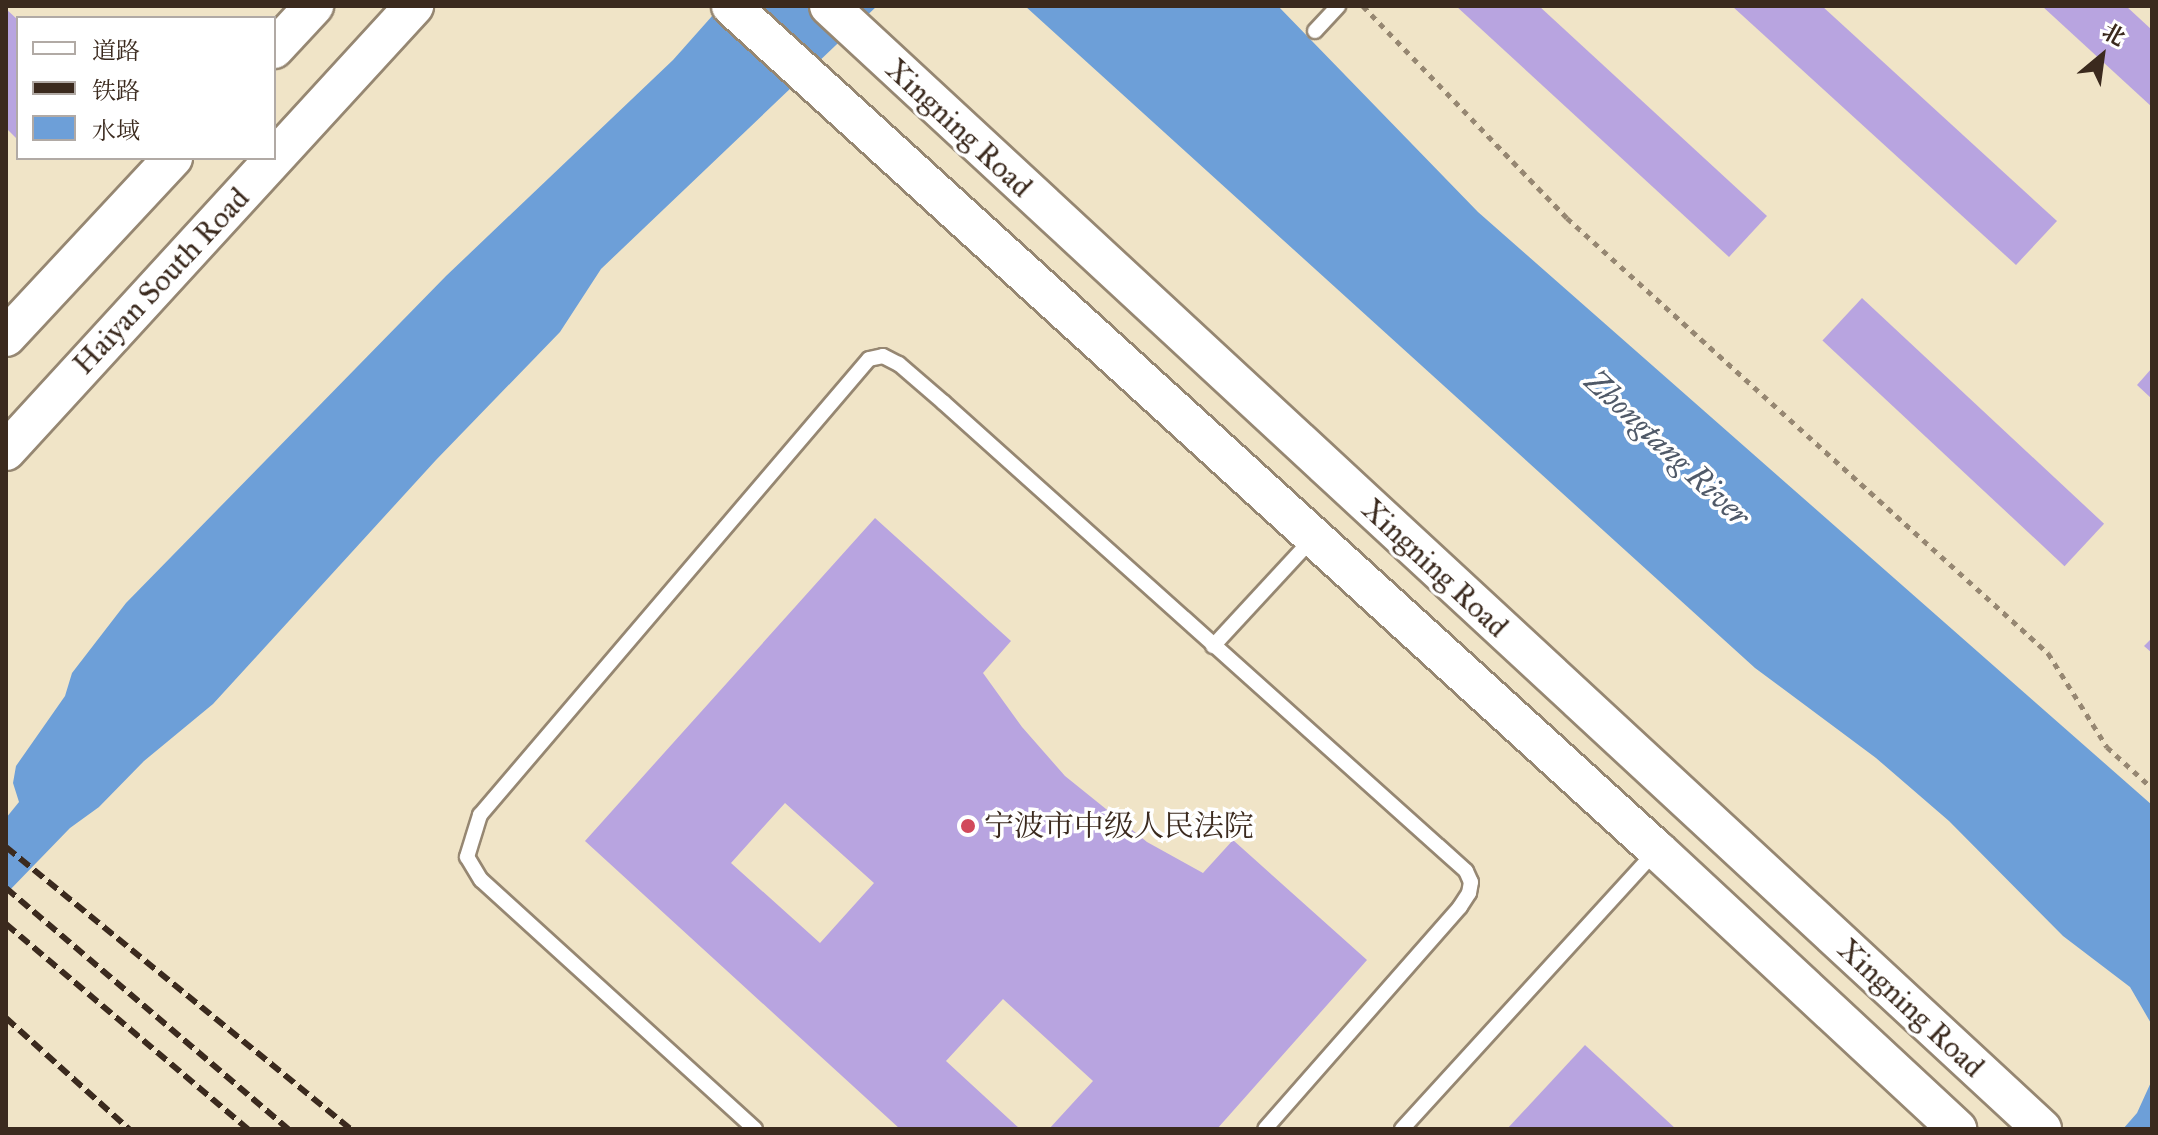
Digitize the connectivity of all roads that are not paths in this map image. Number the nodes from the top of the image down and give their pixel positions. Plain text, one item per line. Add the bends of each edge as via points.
1 (314, 6) edge
2 (414, 6) edge
3 (731, 6) edge
4 (829, 6) edge
5 (1338, 6) edge
6 (1315, 31) dead end
7 (276, 47) edge
8 (276, 157) edge
9 (171, 160) edge
10 (273, 160) edge
11 (6, 337) edge
12 (6, 451) edge
13 (1313, 537) junction
14 (1213, 646) junction
15 (1657, 850) junction
16 (755, 1129) edge
17 (1265, 1129) edge
18 (1402, 1129) edge
19 (1957, 1129) edge
20 (2042, 1129) edge

1 - 7 main road
2 - 8 main road, Haiyan South Road
3 - 13 main road
4 - 20 main road, Xingning Road
5 - 6 lane
9 - 11 main road
10 - 12 main road, Haiyan South Road
13 - 14 lane
13 - 15 main road
14 - 16 lane via 899,364 883,356 869,359 480,815 467,857 481,880
14 - 17 lane via 1466,871 1471,882 1460,907
15 - 18 lane
15 - 19 main road

